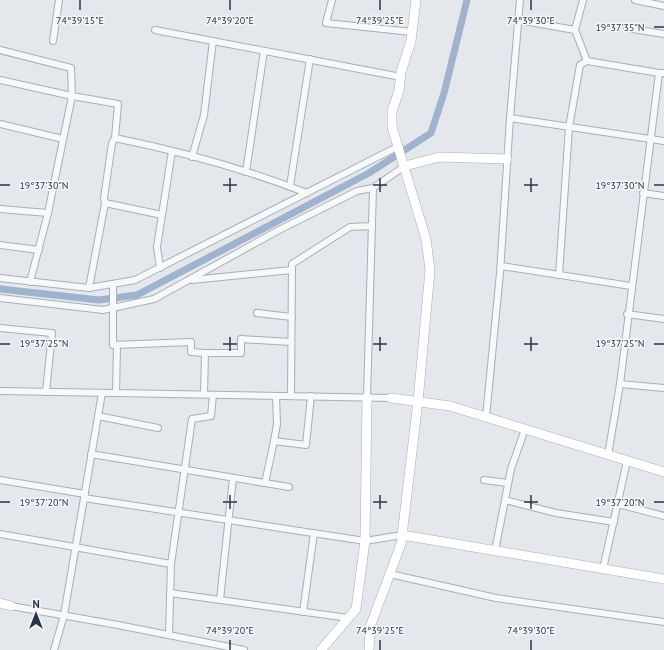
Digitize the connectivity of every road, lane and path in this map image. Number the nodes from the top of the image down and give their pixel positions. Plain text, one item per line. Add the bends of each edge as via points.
1 (59, 0) edge
2 (332, 0) edge
3 (416, 0) edge
4 (520, 0) edge
5 (583, 0) edge
6 (635, 0) edge
7 (664, 6) edge
8 (518, 20) junction
9 (627, 28) dead end
10 (155, 30) dead end
11 (575, 30) junction
12 (412, 32) junction
13 (664, 34) edge
14 (53, 41) dead end
15 (213, 41) junction
16 (0, 50) edge
17 (264, 50) junction
18 (310, 59) junction
19 (587, 61) junction
20 (661, 73) edge
21 (401, 77) junction
22 (0, 80) edge
23 (72, 96) junction
24 (510, 118) junction
25 (0, 124) edge
26 (569, 127) junction
27 (115, 138) junction
28 (650, 138) junction
29 (63, 139) junction
30 (664, 141) edge
31 (399, 146) junction
32 (172, 151) junction
33 (192, 157) junction
34 (507, 159) junction
35 (405, 166) junction
36 (246, 172) junction
37 (290, 186) junction
38 (373, 188) junction
39 (307, 193) junction
40 (643, 193) junction
41 (664, 196) edge
42 (105, 203) junction
43 (0, 209) edge
44 (48, 213) junction
45 (162, 216) junction
46 (372, 226) junction
47 (0, 245) edge
48 (39, 250) junction
49 (501, 266) junction
50 (160, 268) junction
51 (292, 270) junction
52 (559, 275) junction
53 (0, 278) edge
54 (188, 280) junction
55 (30, 282) junction
56 (114, 284) junction
57 (631, 286) junction
58 (89, 288) junction
59 (0, 298) edge
60 (114, 307) junction
61 (257, 313) dead end
62 (627, 314) junction
63 (292, 317) junction
64 (664, 319) edge
65 (0, 328) edge
66 (291, 342) junction
67 (117, 346) junction
68 (205, 353) junction
69 (620, 384) junction
70 (664, 388) edge
71 (0, 391) edge
72 (46, 392) junction
73 (102, 393) junction
74 (116, 393) junction
75 (204, 394) junction
76 (213, 394) junction
77 (276, 396) junction
78 (291, 396) junction
79 (311, 396) junction
80 (367, 397) junction
81 (391, 398) joint
82 (418, 401) junction
83 (98, 416) junction
84 (486, 417) junction
85 (158, 428) dead end
86 (525, 429) junction
87 (274, 441) junction
88 (91, 454) junction
89 (608, 455) junction
90 (627, 461) junction
91 (186, 470) junction
92 (664, 472) edge
93 (233, 478) junction
94 (0, 480) edge
95 (484, 480) dead end
96 (265, 483) junction
97 (508, 483) junction
98 (289, 487) dead end
99 (84, 496) junction
100 (505, 500) junction
101 (618, 504) junction
102 (180, 512) junction
103 (664, 516) edge
104 (228, 520) junction
105 (614, 522) junction
106 (314, 533) junction
107 (0, 534) edge
108 (402, 535) junction
109 (365, 541) junction
110 (76, 547) junction
111 (495, 551) junction
112 (171, 564) junction
113 (603, 569) junction
114 (390, 574) junction
115 (664, 579) edge
116 (170, 593) junction
117 (220, 600) junction
118 (0, 603) edge
119 (11, 606) joint
120 (303, 612) junction
121 (64, 615) junction
122 (348, 618) junction
123 (664, 622) edge
124 (169, 635) junction
125 (54, 650) edge
126 (244, 650) edge
127 (321, 650) edge
128 (369, 650) edge

1 - 14 street
2 - 12 street via 326,23
3 - 12 street
4 - 8 street
5 - 11 street
6 - 7 street
8 - 11 street
8 - 24 street
9 - 13 street
10 - 15 street
11 - 19 street
12 - 21 street
15 - 17 street
15 - 33 street via 204,115
16 - 23 street via 71,68
17 - 18 street
17 - 36 street
18 - 21 street
18 - 37 street
19 - 20 street
19 - 26 street via 580,66
20 - 28 street
21 - 31 street via 399,92 392,110 392,127
22 - 23 street
23 - 27 street via 118,104
23 - 29 street
24 - 26 street
24 - 34 street
25 - 29 street
26 - 28 street
26 - 52 street
27 - 32 street
27 - 42 street via 112,143
28 - 30 street
28 - 40 street
29 - 44 street
31 - 35 street
31 - 39 street
32 - 33 street
32 - 45 street
33 - 36 street
34 - 35 street via 439,156
34 - 49 street
35 - 38 street
35 - 82 street via 426,239 430,270
36 - 37 street
37 - 39 street
38 - 46 street
38 - 54 street via 357,190
39 - 50 street
40 - 41 street
40 - 57 street
42 - 45 street
42 - 58 street
43 - 44 street
44 - 48 street
45 - 50 street via 157,247
46 - 51 street via 350,227 292,264
46 - 80 street
47 - 48 street
48 - 55 street
49 - 52 street
49 - 84 street
50 - 56 street via 135,280
51 - 54 street
51 - 63 street
52 - 57 street
53 - 55 street
54 - 60 street via 154,299
55 - 58 street
56 - 58 street
56 - 60 street
57 - 62 street
59 - 60 street via 103,310
60 - 67 street via 113,345
61 - 63 street
62 - 64 street
62 - 69 street
63 - 66 street
65 - 72 street via 52,333
66 - 68 street via 241,339 241,353
66 - 78 street
67 - 68 street via 191,342 192,352
67 - 74 street
68 - 75 street
69 - 70 street
69 - 89 street
71 - 72 street
72 - 73 street
73 - 74 street
73 - 83 street
74 - 75 street
75 - 76 street
76 - 77 street
76 - 91 street via 211,416 192,419
77 - 78 street
77 - 87 street
78 - 79 street
79 - 80 street
79 - 87 street via 306,445
80 - 81 street
80 - 109 street
81 - 82 street
82 - 84 street via 450,406
82 - 108 street
83 - 85 street
83 - 88 street
84 - 86 street
86 - 89 street
86 - 97 street
87 - 96 street
88 - 91 street
88 - 99 street
89 - 90 street
90 - 92 street
90 - 101 street
91 - 93 street
91 - 102 street
93 - 96 street
93 - 104 street
94 - 99 street
95 - 97 street
96 - 98 street
97 - 100 street
99 - 102 street
99 - 110 street
100 - 105 street via 556,513
100 - 111 street
101 - 103 street
101 - 105 street
102 - 104 street
102 - 112 street
104 - 106 street
104 - 117 street
105 - 113 street
106 - 109 street
106 - 120 street
107 - 110 street
108 - 109 street
108 - 111 street
108 - 114 street
109 - 122 street via 356,609
110 - 112 street
110 - 121 street
111 - 113 street
112 - 116 street
113 - 115 street
114 - 123 street via 496,598
114 - 128 street via 370,627
116 - 117 street
116 - 124 street
117 - 120 street
118 - 119 street
119 - 121 street
120 - 122 street
121 - 124 street
121 - 125 street
122 - 127 street
124 - 126 street

